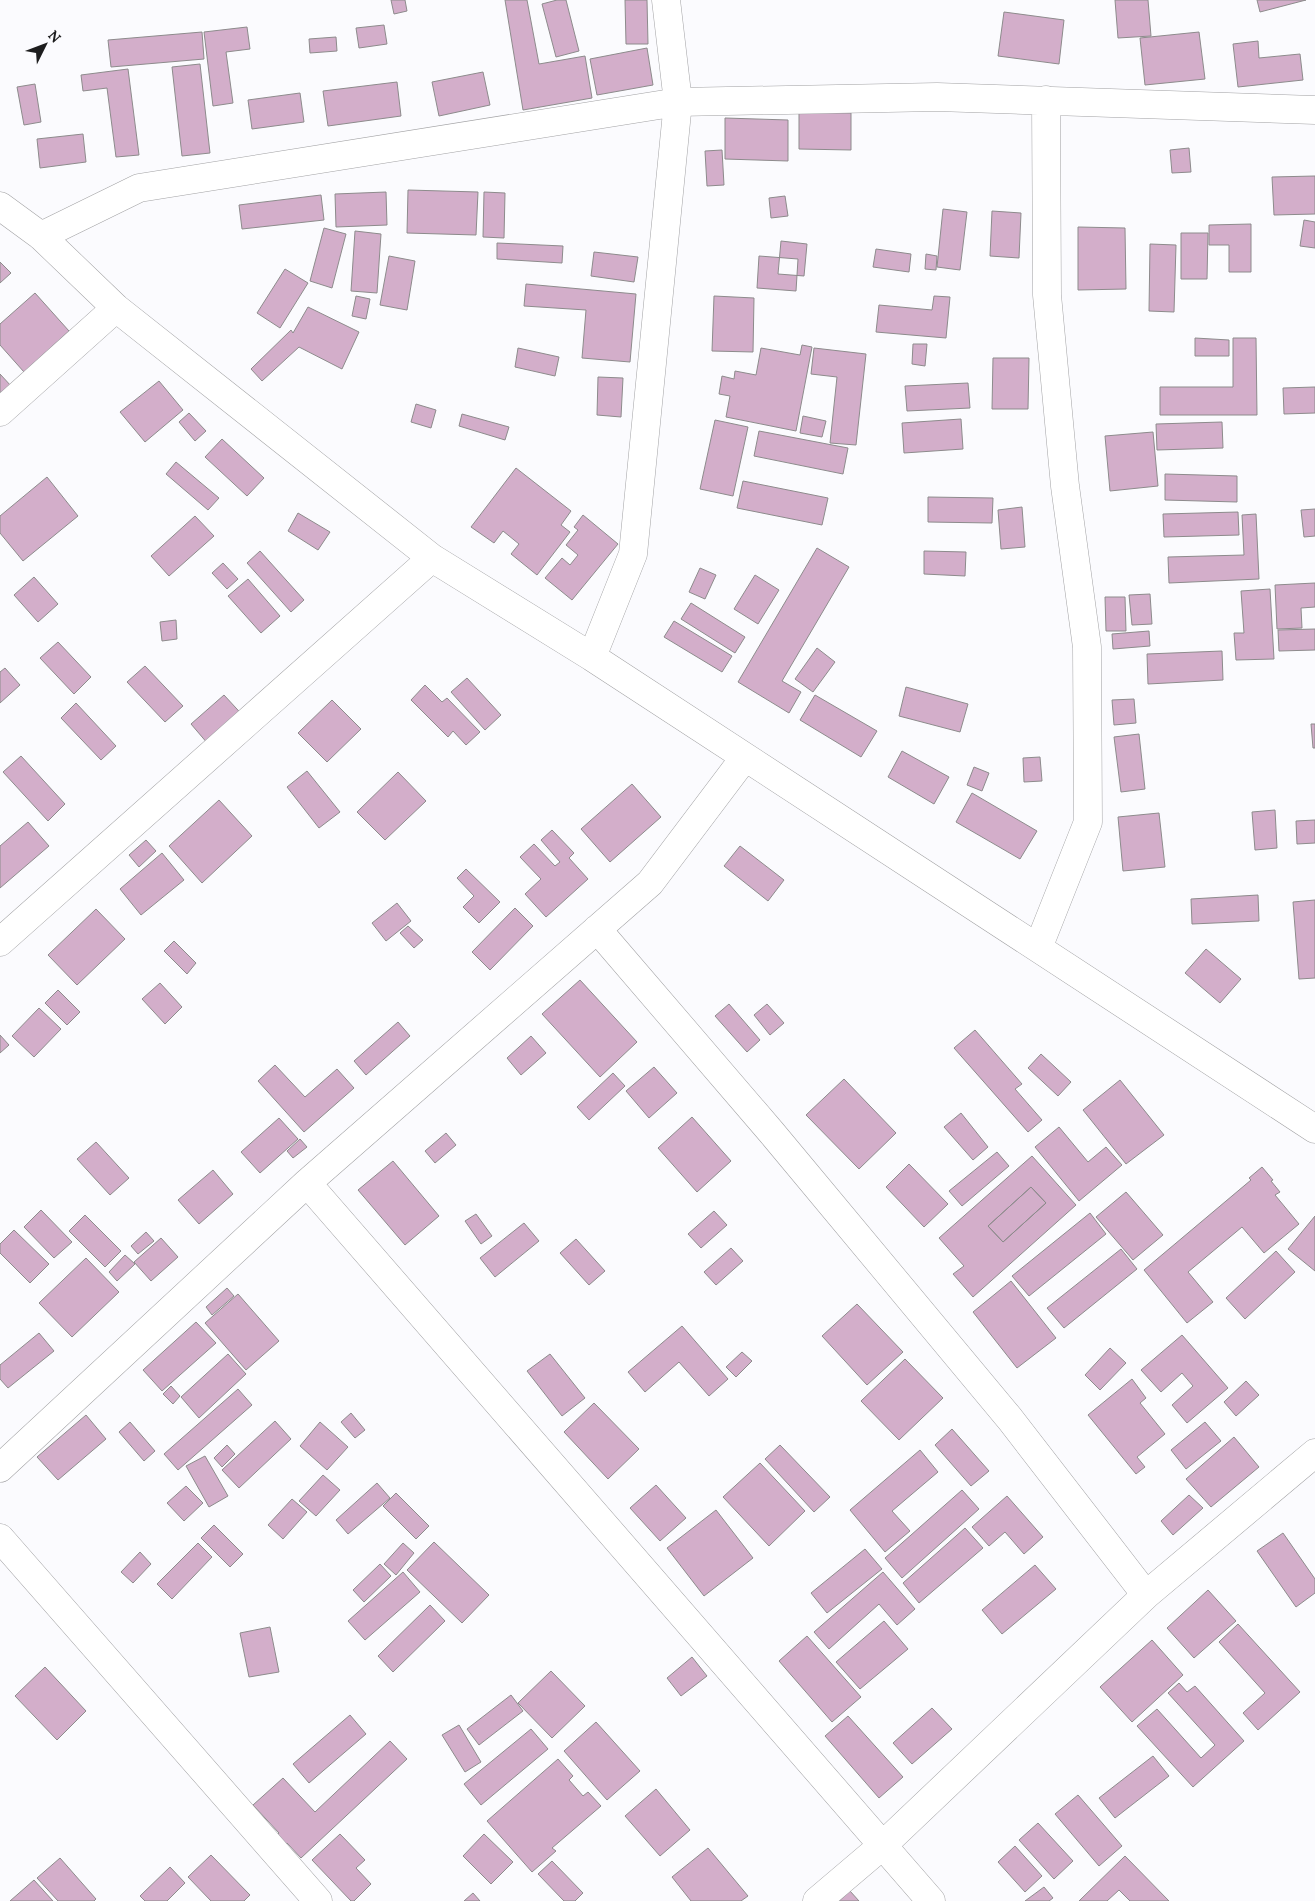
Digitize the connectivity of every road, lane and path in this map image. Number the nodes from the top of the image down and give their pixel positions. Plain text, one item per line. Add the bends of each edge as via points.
1 (666, 0) edge
2 (1046, 100) junction
3 (678, 102) junction
4 (1315, 110) edge
5 (0, 206) edge
6 (41, 236) junction
7 (116, 308) junction
8 (0, 412) edge
9 (432, 558) junction
10 (592, 657) junction
11 (745, 757) junction
12 (597, 929) junction
13 (0, 942) edge
14 (1038, 948) junction
15 (1315, 1130) edge
16 (307, 1183) junction
17 (1315, 1453) edge
18 (0, 1468) edge
19 (0, 1538) edge
20 (1146, 1595) junction
21 (883, 1845) junction
22 (318, 1901) edge
23 (817, 1901) edge
24 (931, 1901) edge

1 - 3 street
2 - 3 street via 937,97
2 - 4 street
2 - 14 street via 1046,295 1065,486 1087,647 1088,822
3 - 6 street via 139,188
3 - 10 street via 633,554
5 - 6 street
6 - 7 street
7 - 8 street
7 - 9 street
9 - 10 street
9 - 13 street
10 - 11 street
11 - 12 street via 650,883
11 - 14 street
12 - 16 street
12 - 20 street via 1004,1412
14 - 15 street
16 - 18 street
16 - 21 street
17 - 20 street
19 - 22 street
20 - 21 street
21 - 23 street
21 - 24 street

